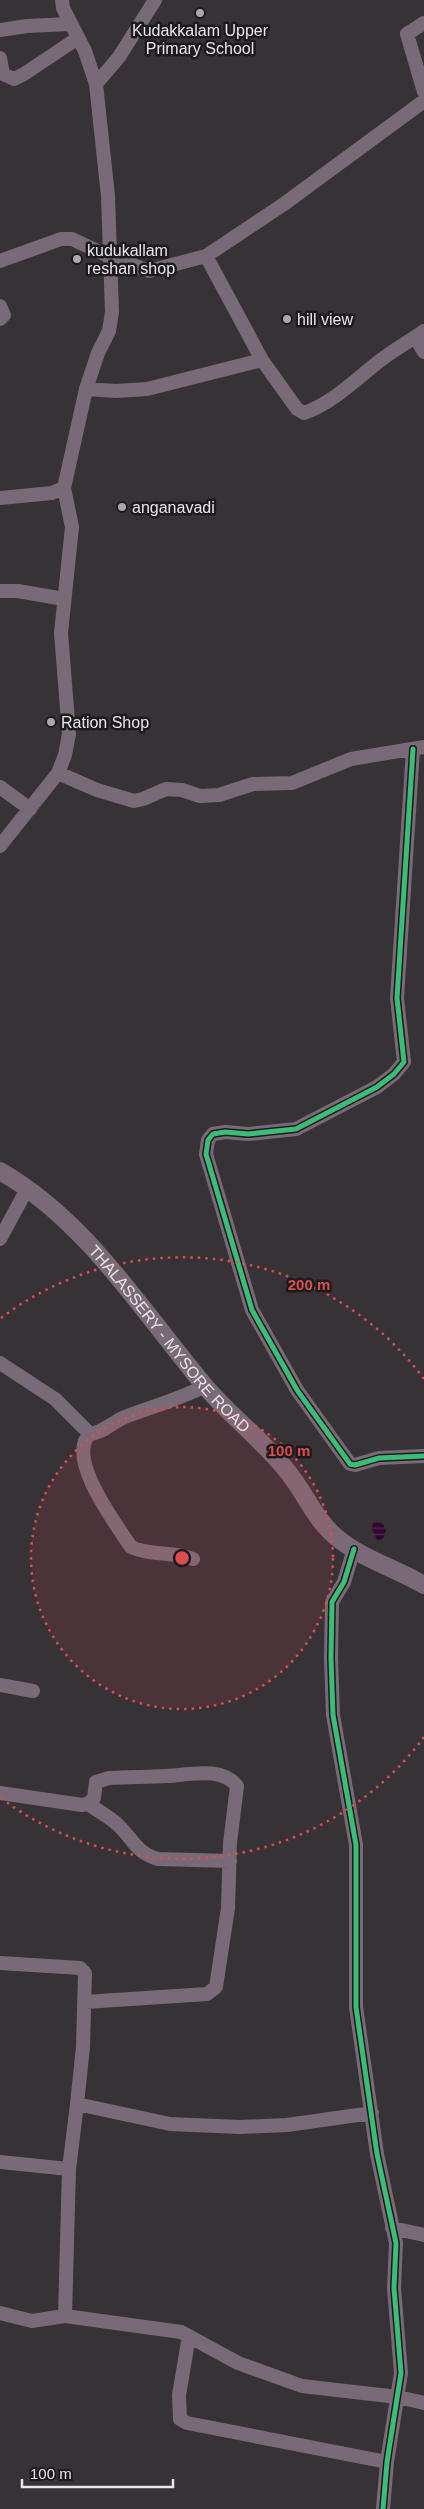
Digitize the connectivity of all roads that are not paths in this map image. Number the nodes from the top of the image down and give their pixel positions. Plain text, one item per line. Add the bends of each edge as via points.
1 (62, 0) edge
2 (155, 0) edge
3 (424, 23) edge
4 (70, 24) junction
5 (0, 30) edge
6 (78, 38) junction
7 (0, 58) edge
8 (96, 84) junction
9 (424, 92) edge
10 (424, 101) edge
11 (110, 256) junction
12 (206, 256) junction
13 (0, 261) edge
14 (0, 306) edge
15 (0, 319) edge
16 (420, 334) edge
17 (424, 352) edge
18 (262, 360) junction
19 (86, 389) junction
20 (64, 488) junction
21 (0, 498) edge
22 (0, 591) edge
23 (64, 599) junction
24 (418, 748) edge
25 (58, 773) junction
26 (0, 787) edge
27 (30, 809) junction
28 (0, 846) edge
29 (0, 1171) edge
30 (27, 1189) junction
31 (0, 1239) edge
32 (0, 1364) edge
33 (205, 1386) junction
34 (90, 1434) junction
35 (424, 1456) edge
36 (354, 1549) junction
37 (193, 1559) dead end
38 (424, 1585) edge
39 (0, 1685) edge
40 (33, 1691) dead end
41 (0, 1793) edge
42 (88, 1804) junction
43 (230, 1862) junction
44 (0, 1963) edge
45 (85, 2002) junction
46 (77, 2104) junction
47 (372, 2113) junction
48 (0, 2162) edge
49 (69, 2169) junction
50 (392, 2228) junction
51 (424, 2235) edge
52 (0, 2313) edge
53 (65, 2316) junction
54 (189, 2336) junction
55 (398, 2397) junction
56 (424, 2403) edge
57 (387, 2462) junction
58 (383, 2509) edge

1 - 4 street via 62,8
2 - 8 street via 119,58
3 - 9 street via 407,34
4 - 5 street
4 - 6 street
6 - 7 street via 14,78 3,74
6 - 8 street
8 - 11 street via 108,196
10 - 12 street via 284,204
11 - 12 street via 149,271
11 - 13 street via 72,239 61,239
11 - 19 street via 112,312 109,331
12 - 18 street
14 - 15 street via 4,315
16 - 17 street
16 - 18 street via 314,410 304,413 297,409
18 - 19 street via 147,389
19 - 20 street
20 - 21 street via 52,493
20 - 23 street via 72,527
22 - 23 street
23 - 25 street via 61,633 69,734
24 - 25 street via 351,759 292,783 253,784 219,795 200,796 166,789 134,801
24 - 35 street via 397,998 404,1062 377,1087 296,1129 213,1134 208,1140 206,1154 252,1310 297,1390 340,1452 350,1464 355,1465 379,1458
25 - 27 street
26 - 27 street
27 - 28 street
29 - 30 main road, THALASSERY - MYSORE ROAD
30 - 31 street
30 - 33 main road, THALASSERY - MYSORE ROAD via 100,1254
32 - 34 street via 55,1400
33 - 34 street
33 - 36 main road, THALASSERY - MYSORE ROAD via 288,1472 321,1523
34 - 37 street via 84,1439 81,1449 90,1479 131,1547 142,1552 180,1554
36 - 38 main road, THALASSERY - MYSORE ROAD
36 - 47 street via 344,1582 332,1602 330,1658 333,1715 356,1845 356,2007
39 - 40 street
41 - 42 street
42 - 43 street via 118,1825 146,1855
42 - 43 street via 94,1798 96,1782 109,1778 193,1773 232,1779 237,1791
43 - 45 street via 228,1908 216,1987 207,1994
44 - 45 street via 80,1968 85,1973
45 - 46 street
46 - 47 street via 170,2124 220,2127 287,2125
46 - 49 street
47 - 50 street
48 - 49 street
49 - 53 street
50 - 51 street
50 - 55 street via 396,2243 394,2288 400,2348
52 - 53 street via 32,2321
53 - 54 street via 182,2332
54 - 55 street via 238,2364 302,2386
54 - 57 street via 179,2395 180,2418 188,2423 247,2436
55 - 56 street
55 - 57 street
57 - 58 street

